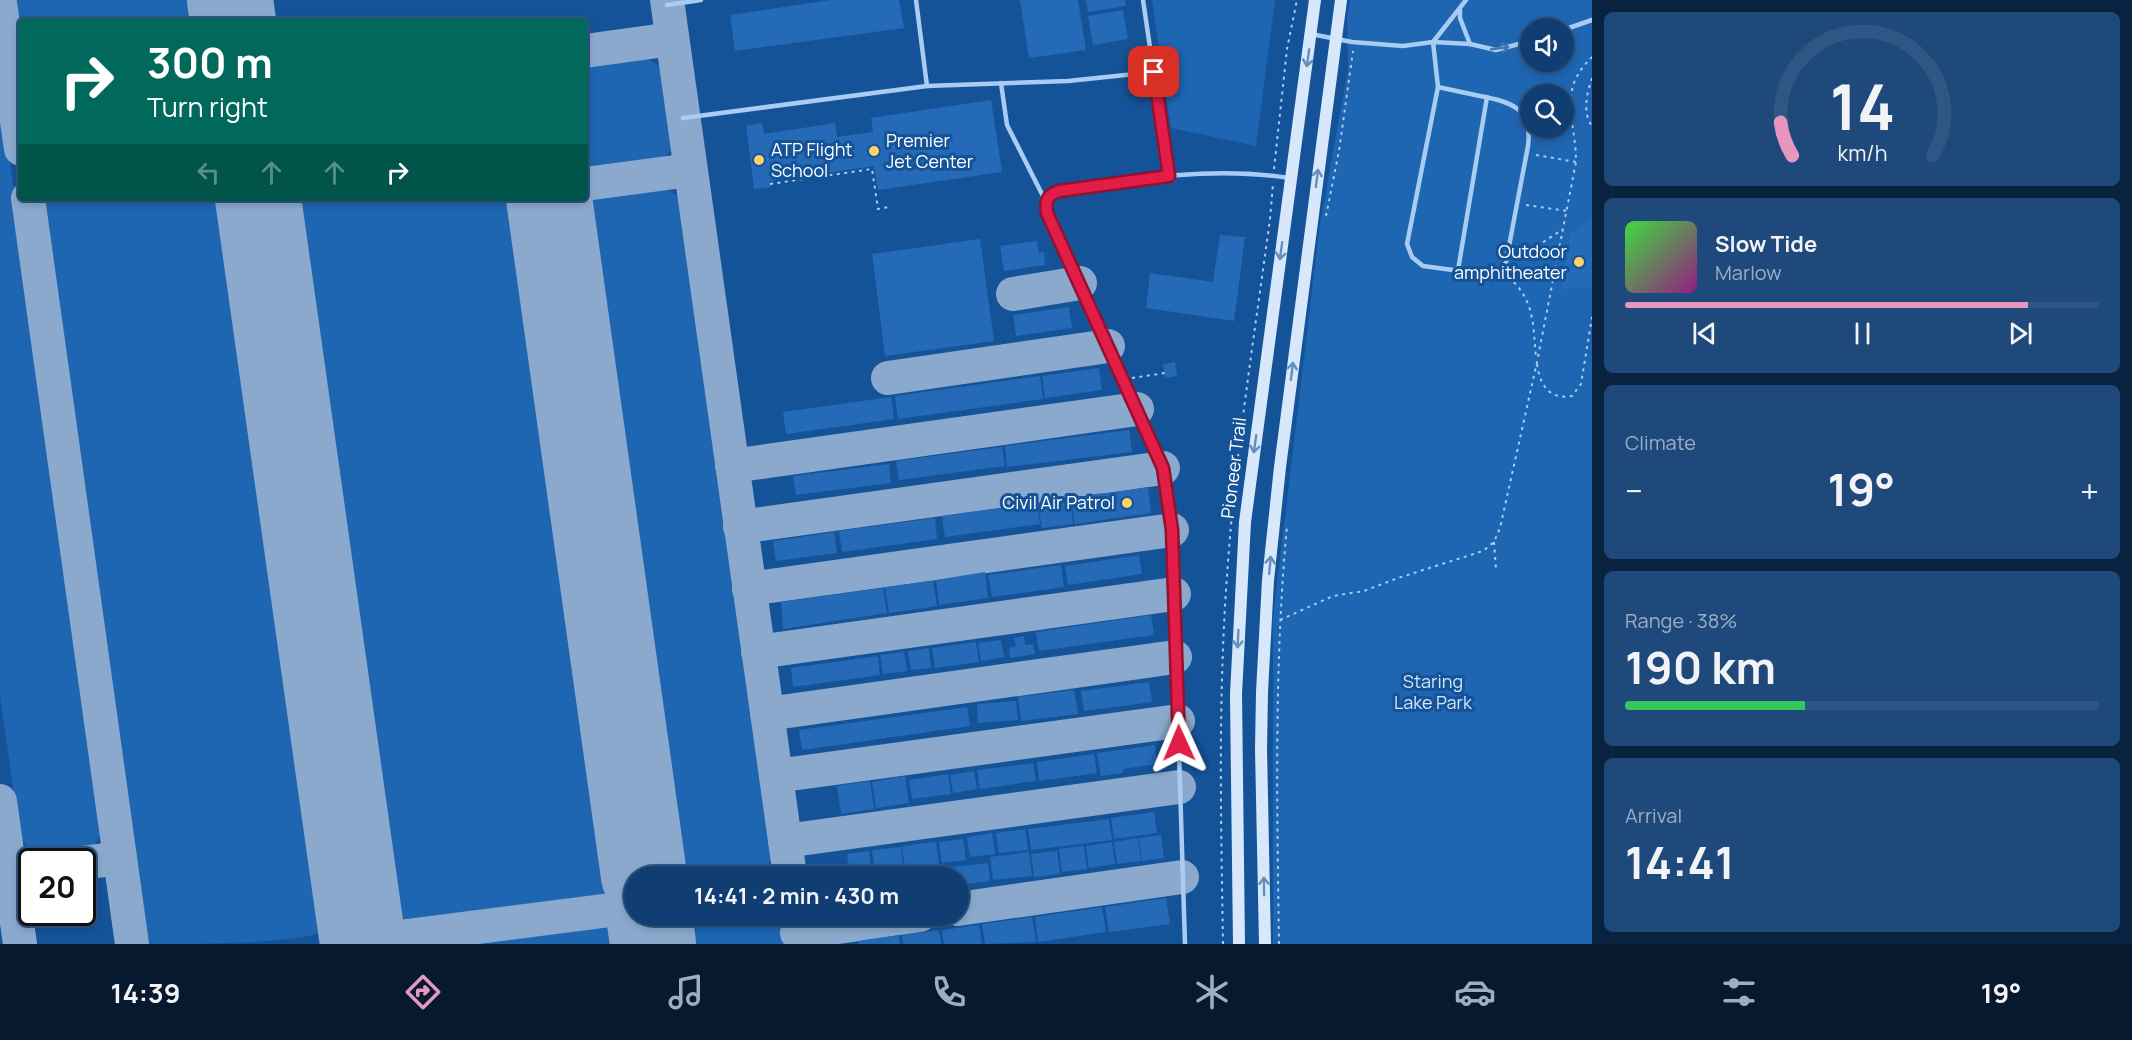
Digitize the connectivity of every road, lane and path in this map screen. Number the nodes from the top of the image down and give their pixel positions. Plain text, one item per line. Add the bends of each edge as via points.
1 (701, 0) edge
2 (916, 0) edge
3 (1143, 0) edge
4 (1315, 0) edge
5 (1341, 0) edge
6 (1466, 0) edge
7 (668, 5) dead end
8 (1460, 10) junction
9 (1592, 20) edge
10 (1574, 26) edge
11 (1311, 34) junction
12 (1336, 39) junction
13 (1352, 42) junction
14 (1433, 42) junction
15 (1470, 44) junction
16 (1520, 44) edge
17 (1592, 57) edge
18 (1154, 72) junction
19 (1592, 78) edge
20 (1001, 83) junction
21 (927, 86) junction
22 (1438, 87) junction
23 (1487, 97) junction
24 (683, 118) dead end
25 (1592, 126) edge
26 (1527, 153) junction
27 (1576, 162) junction
28 (1169, 176) junction
29 (1291, 178) junction
30 (770, 184) dead end
31 (1046, 202) junction
32 (1518, 204) junction
33 (888, 207) dead end
34 (1567, 211) junction
35 (1325, 223) dead end
36 (1563, 229) junction
37 (1508, 253) junction
38 (1458, 270) junction
39 (1501, 271) junction
40 (1592, 317) edge
41 (1590, 333) edge
42 (1537, 362) junction
43 (1165, 373) dead end
44 (1124, 380) junction
45 (1288, 518) dead end
46 (1494, 542) junction
47 (1496, 569) dead end
48 (1280, 620) junction
49 (1185, 944) edge
50 (1239, 944) edge
51 (1265, 944) edge
52 (1279, 944) edge

1 - 7 lane
2 - 21 lane
3 - 18 lane
4 - 11 main road, Pioneer Trail
5 - 12 main road
6 - 8 lane
8 - 14 lane
8 - 15 lane
9 - 10 lane
11 - 12 lane
11 -> 29 main road, Pioneer Trail
12 - 13 lane
51 -> 12 main road via 1261,749 1268,580
13 - 14 lane via 1402,46
13 - 35 path via 1350,80
14 - 15 lane
14 - 22 lane
15 -> 16 lane via 1496,50
17 - 27 path via 1581,68 1570,94
18 - 20 lane
18 - 28 lane
19 - 25 path via 1586,108
20 - 21 lane
20 - 31 lane via 1007,125
21 - 24 lane
22 - 23 lane
22 - 38 lane via 1407,244 1417,263
23 - 26 lane via 1509,103 1522,113 1530,136
23 - 38 lane
26 - 27 path
26 - 32 lane
27 - 34 path
28 - 29 lane via 1225,173
28 - 31 lane via 1059,191 1050,194
29 -> 50 main road, Pioneer Trail via 1241,577 1236,694
30 - 33 path via 872,169 878,208
31 - 44 lane via 1047,213
32 - 34 path
32 - 37 lane
34 - 36 path
36 - 37 path via 1524,255
36 - 42 path
37 - 39 lane
38 - 39 lane via 1490,276
39 - 42 path via 1525,296
40 - 41 path
41 - 42 path via 1581,384 1572,396 1549,392
42 - 46 path
43 - 44 path
44 - 49 lane via 1163,468 1172,530
45 - 48 path
46 - 47 path
46 - 48 path via 1483,551 1364,591 1333,596
48 - 52 path via 1276,711

